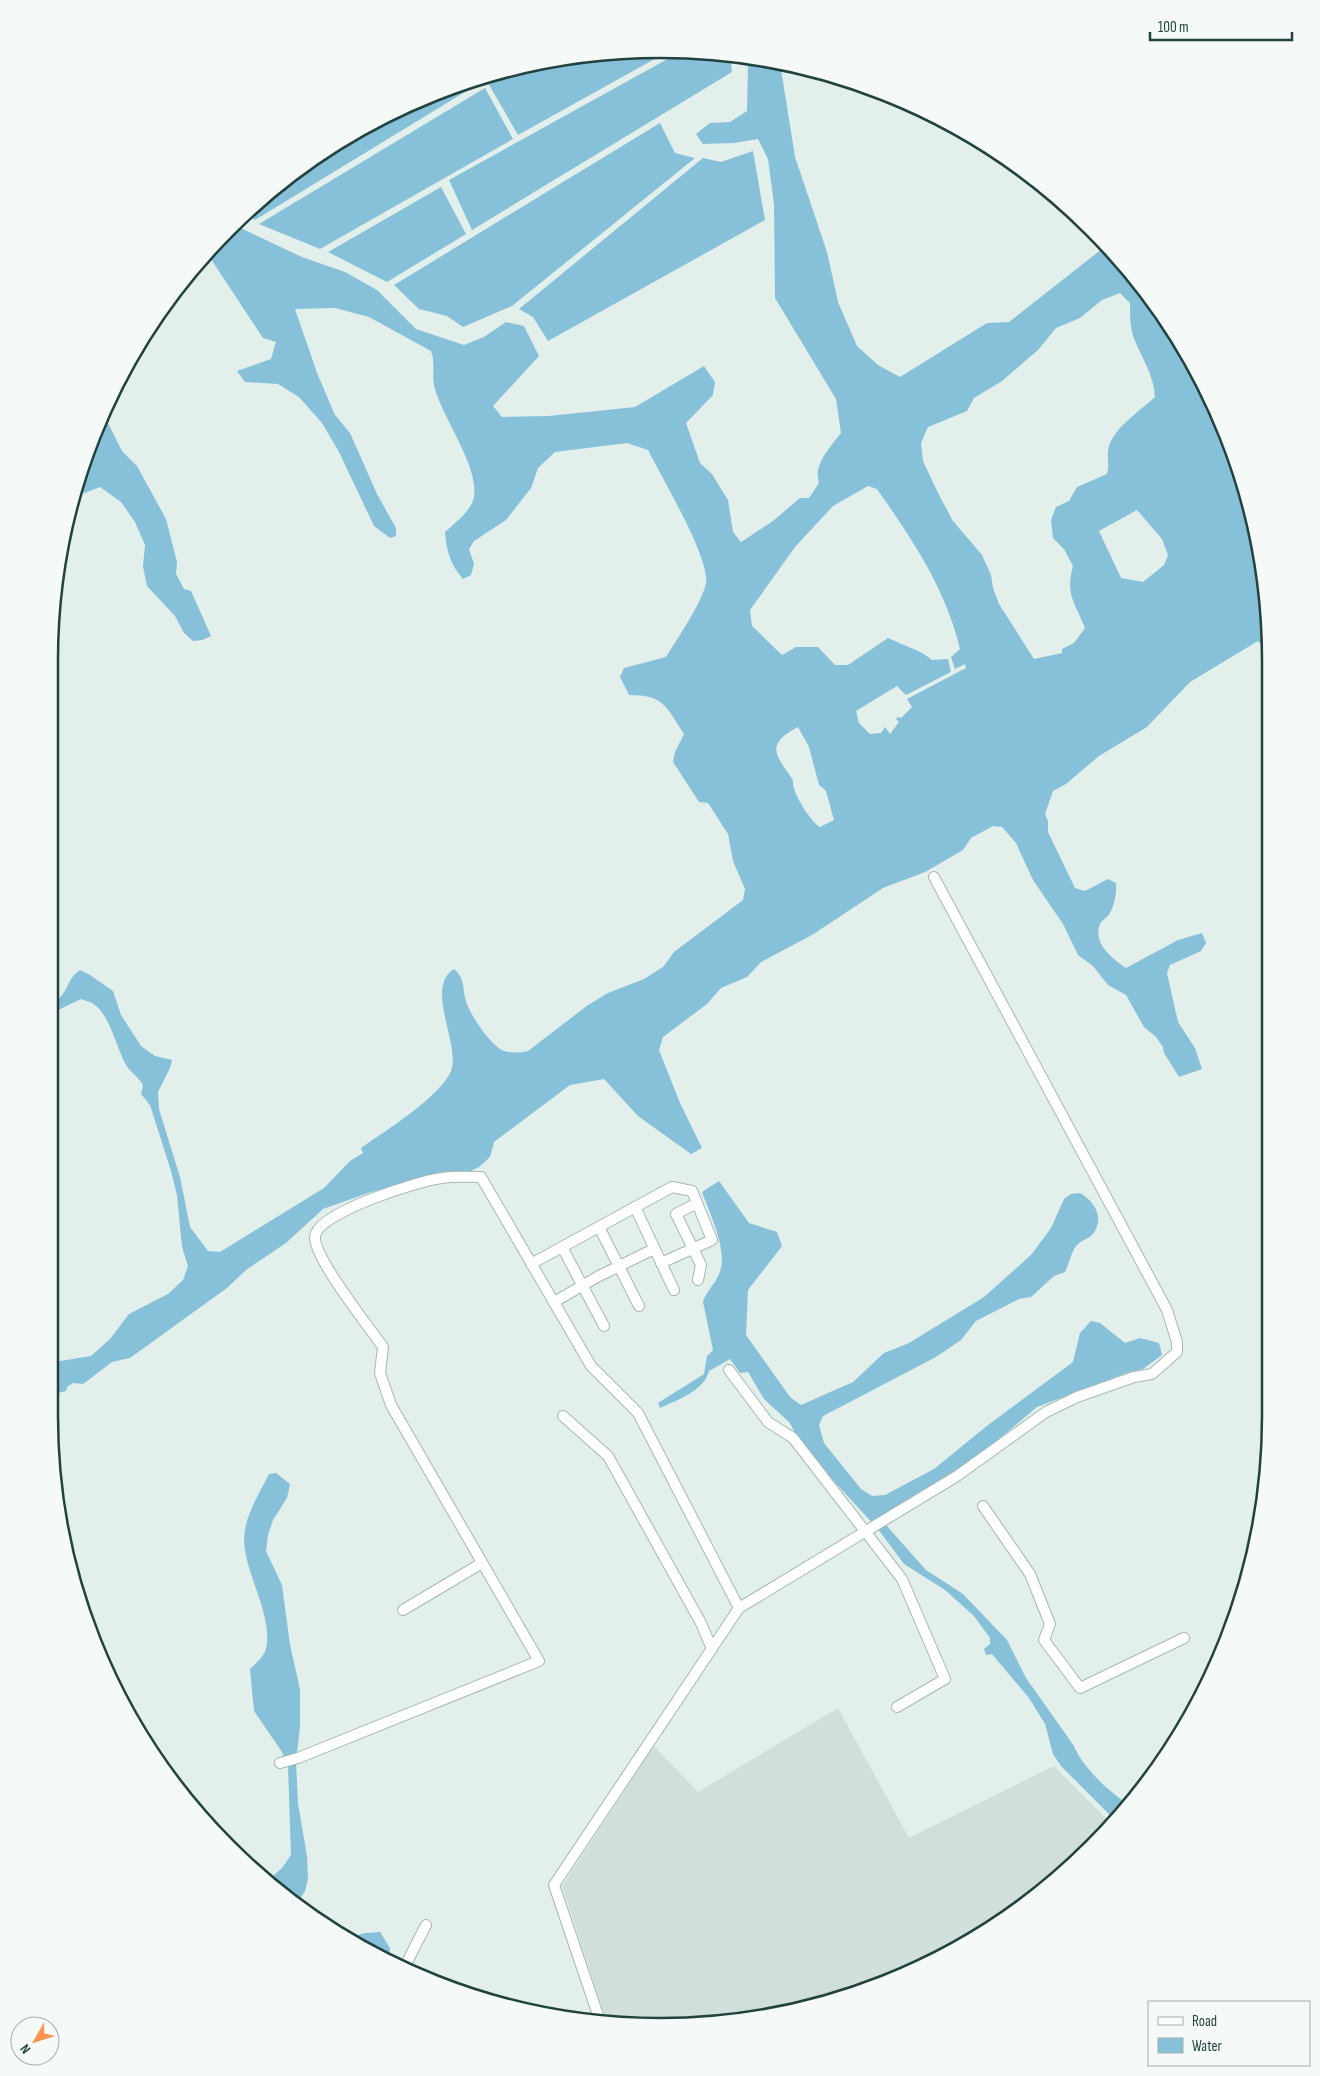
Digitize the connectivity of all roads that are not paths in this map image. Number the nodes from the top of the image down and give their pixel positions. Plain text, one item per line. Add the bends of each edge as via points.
1 (934, 877) dead end
2 (697, 1203) junction
3 (635, 1207) junction
4 (598, 1227) junction
5 (562, 1247) junction
6 (654, 1249) junction
7 (693, 1249) junction
8 (661, 1263) junction
9 (531, 1264) junction
10 (619, 1266) junction
11 (698, 1280) dead end
12 (583, 1285) junction
13 (674, 1290) dead end
14 (554, 1302) junction
15 (639, 1306) dead end
16 (604, 1326) dead end
17 (729, 1370) dead end
18 (563, 1416) dead end
19 (982, 1506) dead end
20 (869, 1529) junction
21 (482, 1563) junction
22 (739, 1608) junction
23 (403, 1610) dead end
24 (1184, 1638) dead end
25 (712, 1649) junction
26 (897, 1707) dead end
27 (282, 1762) dead end
28 (426, 1925) dead end
29 (407, 1962) edge
30 (598, 2015) edge

1 - 20 street via 1167,1310 1177,1352 1152,1374 1134,1376 1097,1389 1046,1412 957,1476
2 - 3 street via 692,1191 672,1187
2 - 7 street via 712,1240
2 - 7 street via 676,1214
3 - 4 street
3 - 6 street
4 - 5 street
4 - 10 street
5 - 9 street
5 - 12 street
6 - 8 street
6 - 10 street
7 - 8 street
7 - 11 street via 701,1265
8 - 13 street
9 - 14 street
9 - 21 street via 481,1177 442,1178 377,1195 333,1218 315,1235 322,1258 383,1347 380,1374 391,1405
10 - 12 street
10 - 15 street
12 - 14 street
12 - 16 street
14 - 22 street via 591,1366 638,1413
17 - 20 street via 768,1422 793,1438
18 - 25 street via 608,1456 701,1623
19 - 24 street via 1030,1574 1050,1624 1044,1640 1080,1688
20 - 22 street
20 - 26 street via 902,1579 945,1679
21 - 23 street
21 - 27 street via 539,1662
22 - 25 street
25 - 30 street via 554,1885
28 - 29 street

